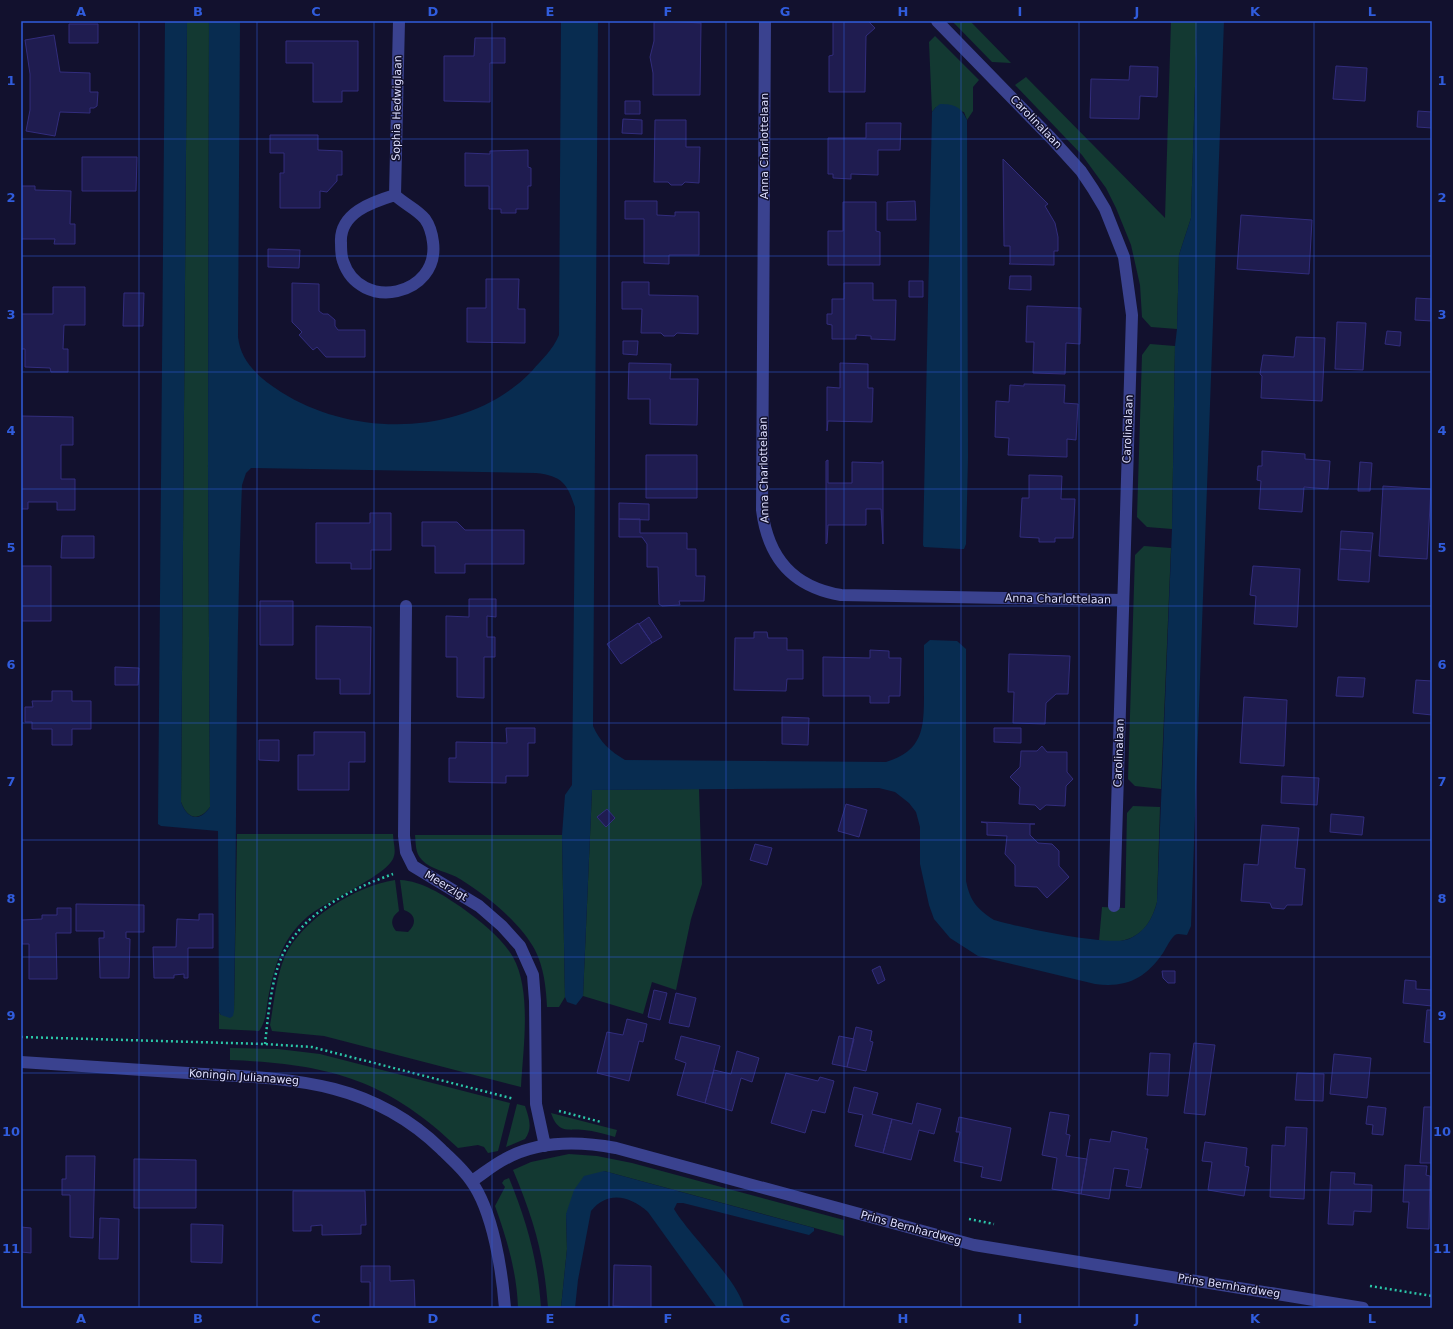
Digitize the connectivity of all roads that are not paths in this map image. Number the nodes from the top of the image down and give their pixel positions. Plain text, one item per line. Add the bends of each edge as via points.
1 (399, 21) edge
2 (765, 21) edge
3 (937, 21) edge
4 (395, 195) junction
5 (1123, 600) junction
6 (406, 606) dead end
7 (1114, 906) dead end
8 (21, 1062) edge
9 (545, 1146) junction
10 (472, 1181) junction
11 (505, 1308) edge
12 (1363, 1308) edge

1 - 4 street, Sophia Hedwiglaan
2 - 5 street, Anna Charlottelaan via 762,510 766,533 778,558 799,580 826,592 841,595
3 - 5 street, Carolinalaan via 1081,171 1105,209 1124,257 1132,314
4 - 4 street via 425,219 432,233 433,259 416,284 401,291 385,293 367,289 357,283 346,270 342,260 341,238 352,215 368,203
5 - 7 street, Carolinalaan
6 - 9 street, Meerzigt via 406,852 413,866 480,906 520,946 533,975 536,1104
8 - 10 street, Koningin Julianaweg via 284,1079 335,1088 378,1105 408,1122 431,1140
9 - 10 street, Prins Bernhardweg via 506,1158
9 - 12 street, Prins Bernhardweg via 569,1142 593,1143 616,1148 974,1244
10 - 11 street, Koningin Julianaweg via 487,1216 500,1262

